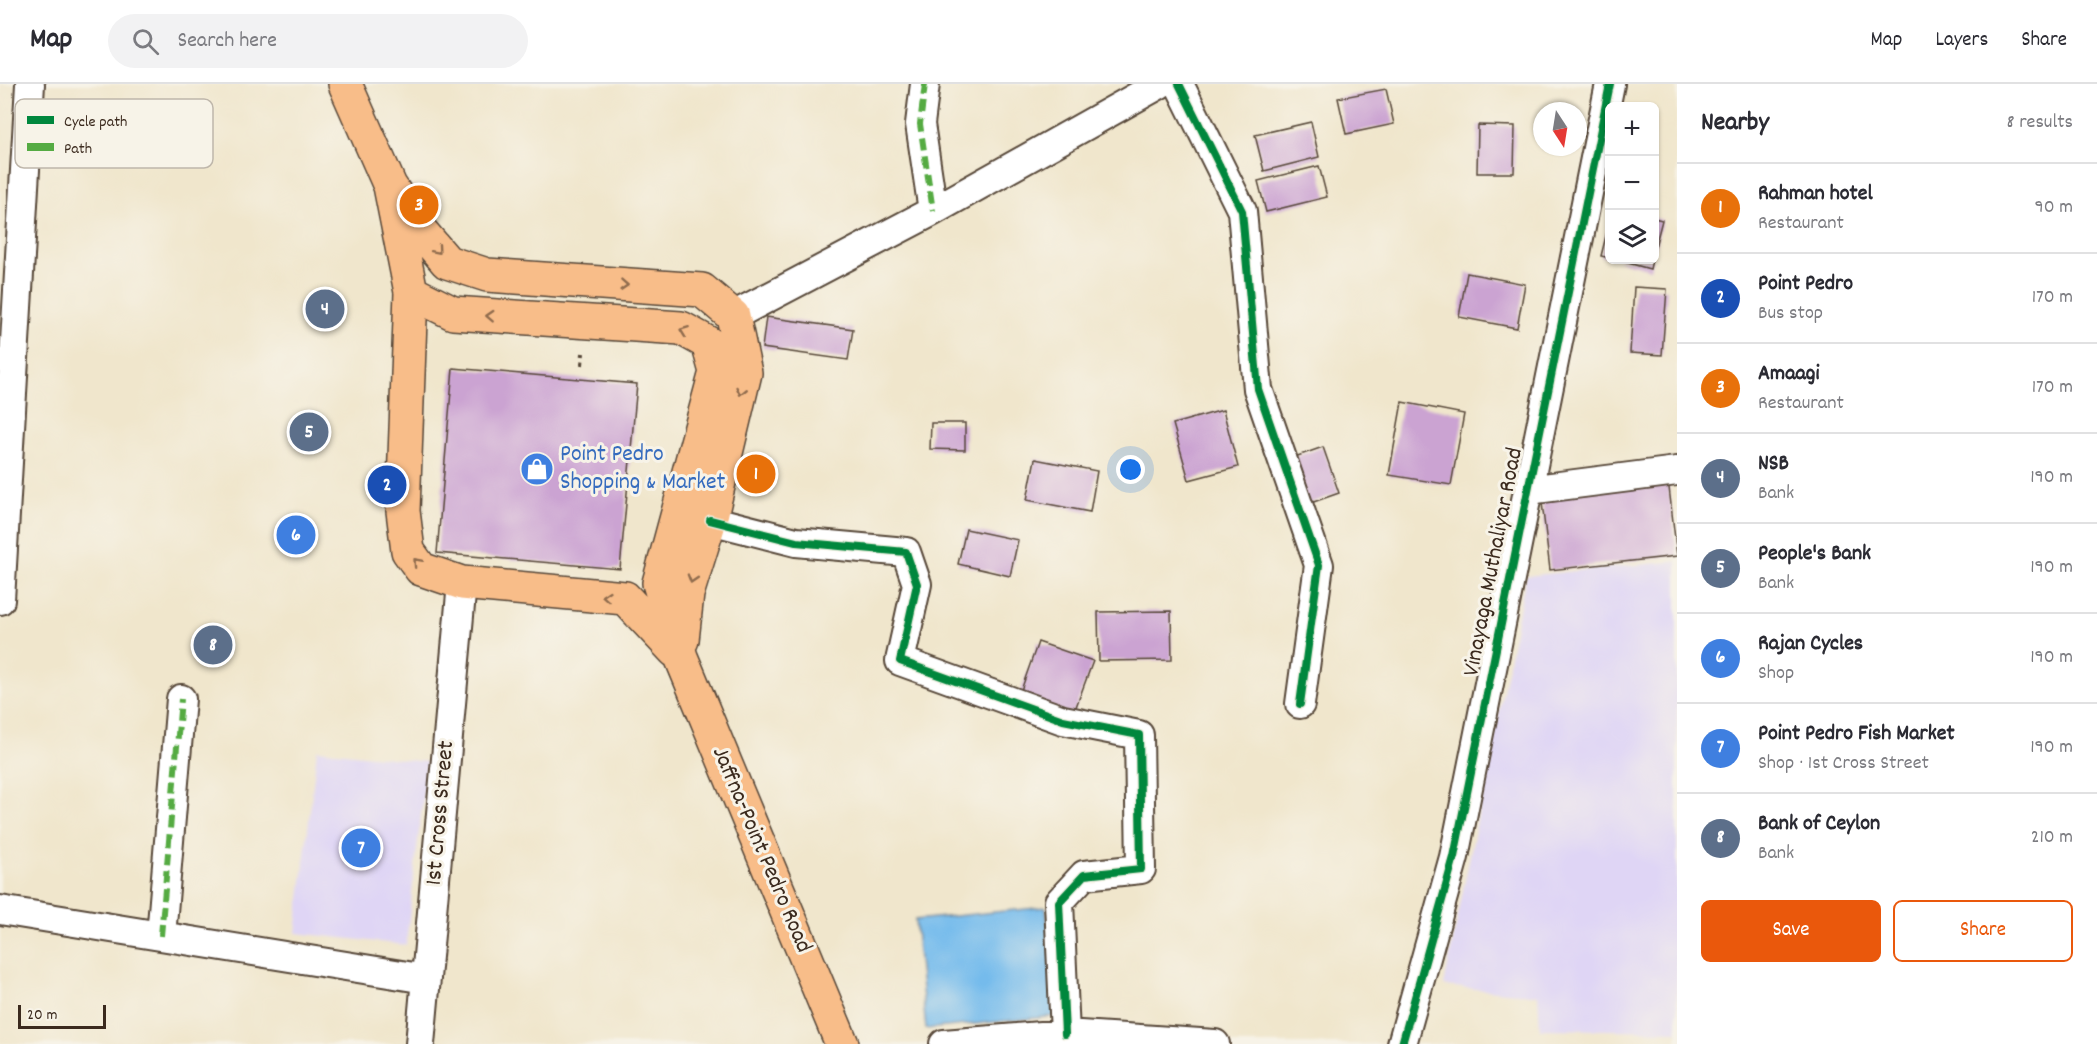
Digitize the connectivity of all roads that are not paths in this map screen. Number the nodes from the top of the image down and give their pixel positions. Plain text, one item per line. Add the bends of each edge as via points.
1 (30, 84) edge
2 (345, 84) edge
3 (925, 84) edge
4 (1160, 84) edge
5 (1179, 84) edge
6 (1610, 84) edge
7 (29, 99) edge
8 (25, 168) edge
9 (390, 186) junction
10 (933, 211) junction
11 (411, 292) junction
12 (734, 316) junction
13 (1677, 471) edge
14 (1528, 490) junction
15 (710, 520) junction
16 (462, 583) junction
17 (0, 589) edge
18 (0, 600) edge
19 (681, 657) junction
20 (181, 699) dead end
21 (1300, 704) dead end
22 (0, 910) edge
23 (161, 936) junction
24 (426, 980) junction
25 (1065, 1034) junction
26 (420, 1044) edge
27 (842, 1044) edge
28 (944, 1044) edge
29 (1215, 1044) edge
30 (1402, 1044) edge

1 - 7 street
2 - 9 main road, Jaffna-Point Pedro Road
3 - 10 street via 920,124
4 - 10 street
5 - 21 street via 1242,211 1258,389 1318,565
6 - 14 street, Vinayaga Muthaliyar Road
8 - 17 street
9 - 11 main road, Jaffna-Point Pedro Road
9 -> 12 main road, Jaffna-Point Pedro Road via 417,228 447,262 487,275 702,290
10 - 12 street
16 -> 11 main road, Jaffna-Point Pedro Road via 421,569 408,551 404,511
19 -> 11 main road, Jaffna-Point Pedro Road via 659,584 716,372 708,343 681,328 453,314
12 -> 15 main road, Jaffna-Point Pedro Road via 745,373
13 - 14 street
14 - 30 street, Vinayaga Muthaliyar Road via 1454,857
15 -> 19 main road, Jaffna-Point Pedro Road via 687,594
15 - 25 street via 796,542 906,552 917,584 900,661 1063,720 1139,735 1141,869 1084,875 1059,902
19 -> 16 main road, Jaffna-Point Pedro Road via 625,598
16 - 24 street, 1st Cross Street
17 - 18 street
19 - 27 main road, Jaffna-Point Pedro Road
20 - 23 street
22 - 23 street
23 - 24 street
24 - 26 street, 1st Cross Street
25 - 28 street
25 - 29 street

